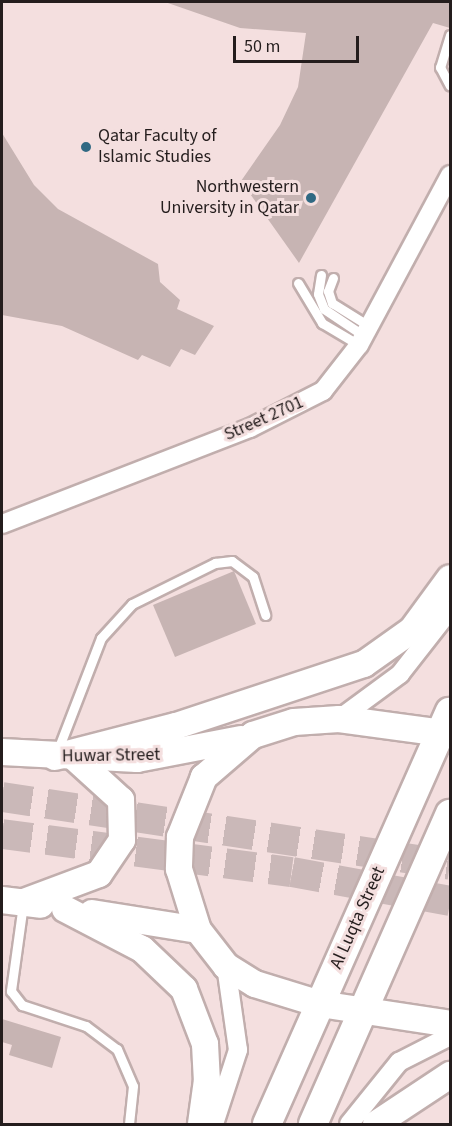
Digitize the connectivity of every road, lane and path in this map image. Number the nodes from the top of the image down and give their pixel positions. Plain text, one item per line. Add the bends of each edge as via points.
1 (450, 35) edge
2 (450, 86) edge
3 (450, 174) edge
4 (321, 275) dead end
5 (333, 278) dead end
6 (298, 283) dead end
7 (364, 336) junction
8 (2, 524) edge
9 (450, 578) edge
10 (450, 610) edge
11 (265, 615) dead end
12 (339, 718) junction
13 (447, 726) edge
14 (253, 735) junction
15 (2, 752) edge
16 (66, 758) junction
17 (450, 814) edge
18 (13, 901) edge
19 (65, 909) junction
20 (198, 930) junction
21 (226, 966) junction
22 (320, 1004) junction
23 (363, 1011) junction
24 (450, 1024) edge
25 (450, 1036) edge
26 (450, 1075) edge
27 (129, 1125) edge
28 (201, 1125) edge
29 (214, 1125) edge
30 (267, 1125) edge
31 (313, 1125) edge
32 (349, 1125) edge
33 (376, 1125) edge

1 - 2 lane via 440,67
3 - 7 street, Street 2701
4 - 7 lane via 318,294 324,309
5 - 7 lane via 328,291 332,303
6 - 7 lane via 322,323
7 - 8 street, Street 2701 via 342,371 301,405
9 - 16 main road via 412,630 364,664
10 - 12 street via 400,674
11 - 16 lane via 253,577 232,561 214,563 132,604 101,638
12 - 13 main road, Huwar Street
12 - 14 main road, Huwar Street via 294,722
13 - 22 main road, Al Luqta Street
14 - 16 main road, Huwar Street via 182,754
14 - 20 main road via 204,777 180,837 178,869
15 - 16 main road, Huwar Street
16 - 18 main road via 121,800 122,840 99,874
17 - 23 main road
18 - 19 main road
18 - 27 lane via 11,991 22,1005 86,1026 117,1049 133,1086
19 - 20 main road
19 - 28 main road via 142,949 184,989 205,1044 207,1080
20 - 21 main road
21 - 22 main road via 255,984
21 - 29 street via 238,1050
22 - 23 main road
22 - 30 main road, Al Luqta Street
23 - 24 main road
23 - 31 main road
25 - 32 street via 399,1062
26 - 33 main road

